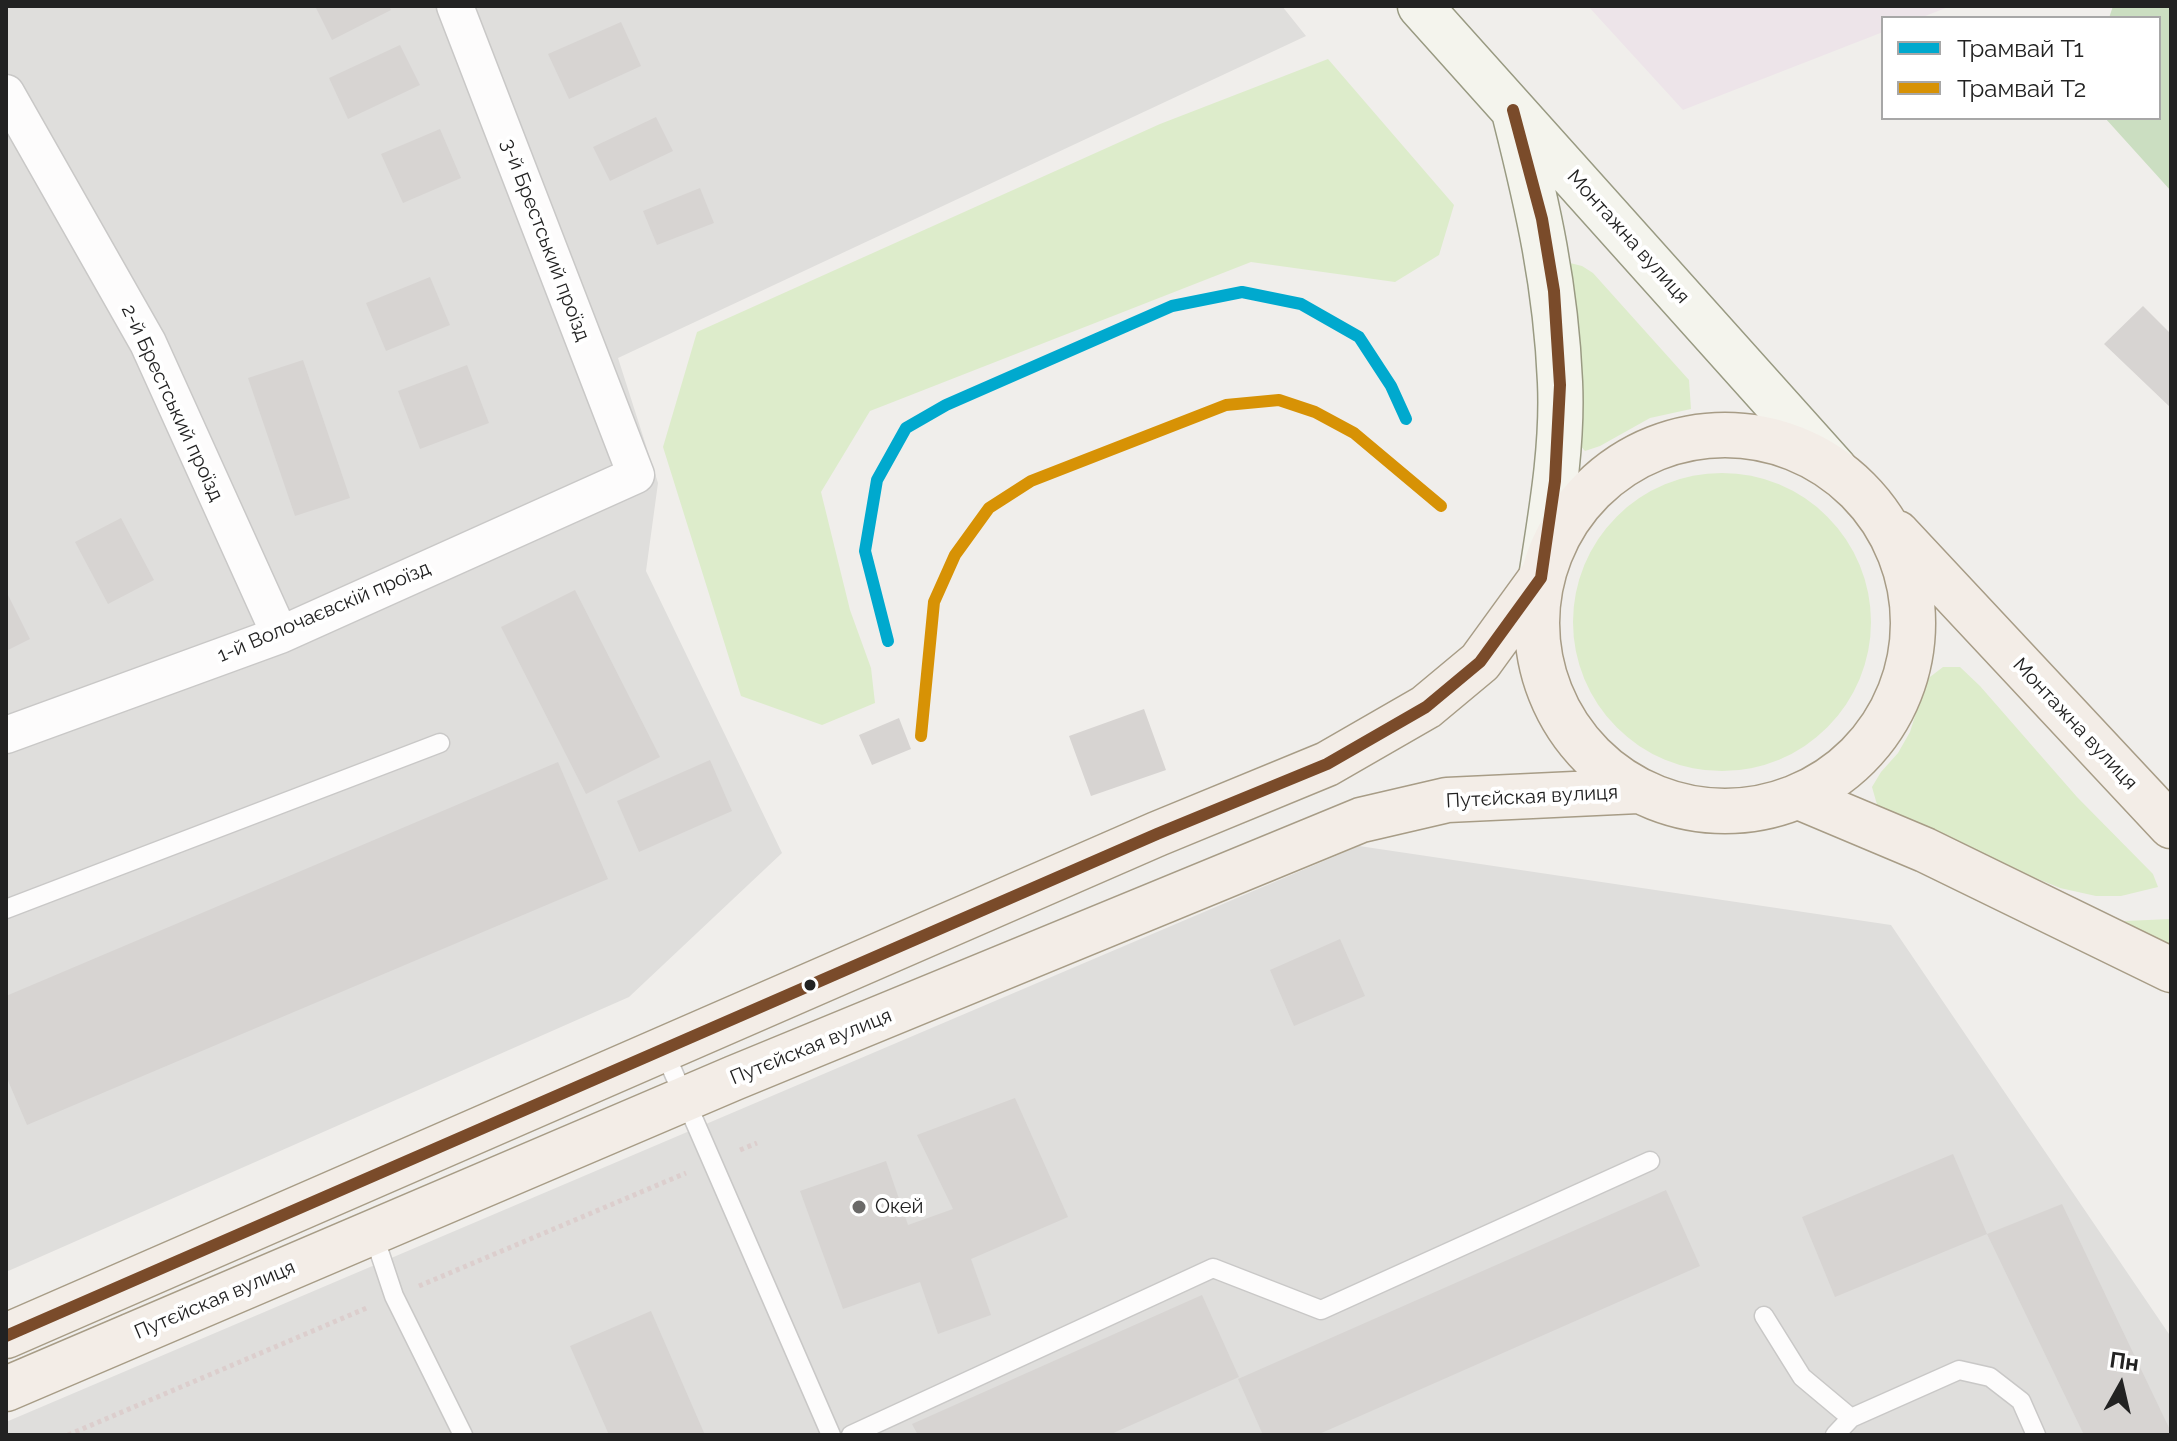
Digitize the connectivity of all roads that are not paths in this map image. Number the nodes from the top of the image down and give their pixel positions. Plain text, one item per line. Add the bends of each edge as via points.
1 (455, 6) edge
2 (1420, 6) edge
3 (6, 93) edge
4 (1513, 110) junction
5 (1835, 469) junction
6 (636, 475) joint
7 (1881, 516) junction
8 (1541, 578) junction
9 (280, 635) junction
10 (6, 735) edge
11 (440, 743) dead end
12 (1638, 791) junction
13 (1799, 797) junction
14 (2171, 826) edge
15 (6, 909) edge
16 (2171, 970) edge
17 (664, 1051) junction
18 (685, 1099) junction
19 (1650, 1161) dead end
20 (373, 1233) junction
21 (1764, 1316) dead end
22 (6, 1336) edge
23 (6, 1389) edge
24 (1851, 1418) junction
25 (463, 1435) edge
26 (831, 1435) edge
27 (851, 1435) edge
28 (1835, 1435) edge
29 (2036, 1435) edge

1 - 6 street, 3-й Брестський проїзд
2 - 4 street, Монтажна вулиця
3 - 9 street, 2-й Брестський проїзд via 148,343
4 - 5 street, Монтажна вулиця
4 - 8 street via 1542,219 1554,291 1560,385 1555,481
5 - 7 main road
5 - 8 main road via 1784,443 1727,434 1677,440 1630,459 1590,490 1560,531
6 - 9 street, 1-й Волочаєвскій проїзд
7 - 13 main road via 1903,559 1915,615 1908,672 1885,724 1848,767
7 - 14 main road, Монтажна вулиця
8 - 12 main road via 1536,627 1549,689 1565,723 1597,762
8 - 17 main road via 1480,662 1426,707 1327,764
9 - 10 street, 1-й Волочаєвскій проїзд
11 - 15 lane
12 - 13 main road via 1686,808 1743,811
12 - 18 main road, Путєйская вулиця via 1447,800 1361,820
13 - 16 main road via 1925,850
17 - 18 lane
17 - 22 main road
18 - 20 main road, Путєйская вулиця
18 - 26 lane
19 - 27 lane via 1321,1310 1213,1268
20 - 23 main road, Путєйская вулиця
20 - 25 lane via 394,1296
21 - 24 lane via 1802,1377
24 - 28 lane
24 - 29 lane via 1959,1370 1990,1377 2021,1401

